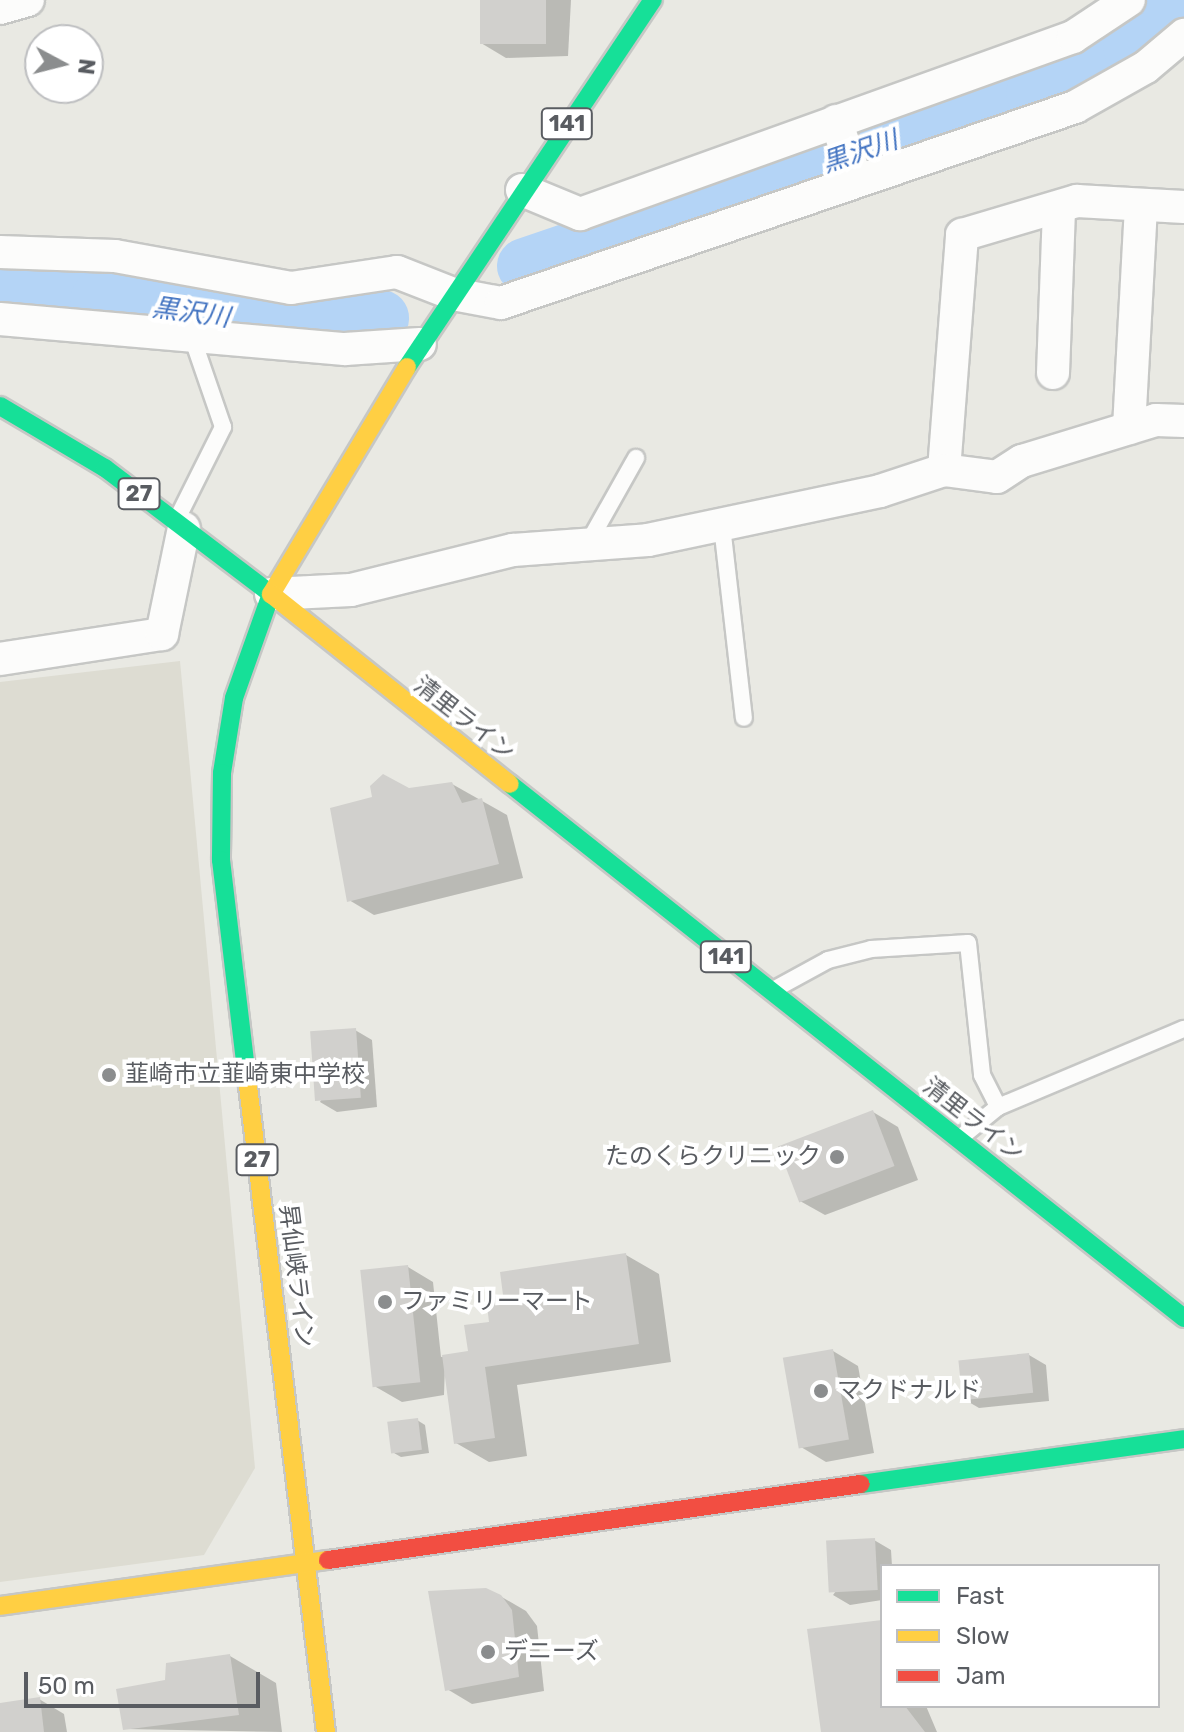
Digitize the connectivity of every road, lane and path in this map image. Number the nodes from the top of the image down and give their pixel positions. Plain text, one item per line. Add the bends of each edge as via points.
1 (28, 0) edge
2 (653, 0) edge
3 (1129, 0) edge
4 (0, 8) edge
5 (1184, 35) edge
6 (838, 128) junction
7 (854, 172) junction
8 (522, 190) junction
9 (1141, 205) junction
10 (1184, 207) edge
11 (1059, 208) junction
12 (0, 252) edge
13 (453, 294) junction
14 (0, 319) edge
15 (192, 337) junction
16 (420, 344) junction
17 (1053, 373) dead end
18 (0, 406) edge
19 (1184, 421) edge
20 (1129, 428) junction
21 (636, 458) dead end
22 (944, 470) junction
23 (180, 525) junction
24 (722, 526) junction
25 (587, 545) junction
26 (271, 594) junction
27 (0, 659) edge
28 (744, 718) dead end
29 (770, 992) junction
30 (1184, 1029) edge
31 (998, 1107) junction
32 (958, 1140) junction
33 (1184, 1318) edge
34 (1184, 1439) edge
35 (307, 1561) junction
36 (0, 1606) edge
37 (326, 1732) edge

1 - 4 street
2 - 8 main road, 141
3 - 6 street via 1073,37
5 - 7 street via 1146,67 1075,107
6 - 7 street
6 - 8 street via 580,214
7 - 13 street via 501,303
8 - 13 main road, 141
9 - 10 street
9 - 11 street via 1077,201
9 - 20 street
11 - 17 street
11 - 22 street via 962,235
12 - 13 street via 115,256 291,288 397,272
13 - 16 main road, 141
14 - 15 street
15 - 16 street via 345,349
15 - 23 lane via 223,427
16 - 26 main road, 141
18 - 23 main road, 27 via 105,468
19 - 20 street via 1156,420
20 - 22 street via 1022,461 997,477
21 - 25 lane
22 - 24 street via 880,491
23 - 26 main road, 27
23 - 27 street via 162,634
24 - 25 street
24 - 28 lane
25 - 26 street via 513,550 351,590
26 - 29 main road, 清里ライン / 141
26 - 35 main road, 昇仙峡ライン / 27 via 234,698 222,773 221,860
29 - 31 lane via 828,960 871,949 968,943 982,1075
29 - 32 main road, 清里ライン / 141
30 - 31 lane
31 - 32 lane
32 - 33 main road, 清里ライン / 141
34 - 35 main road
35 - 36 main road
35 - 37 main road, 昇仙峡ライン / 27

